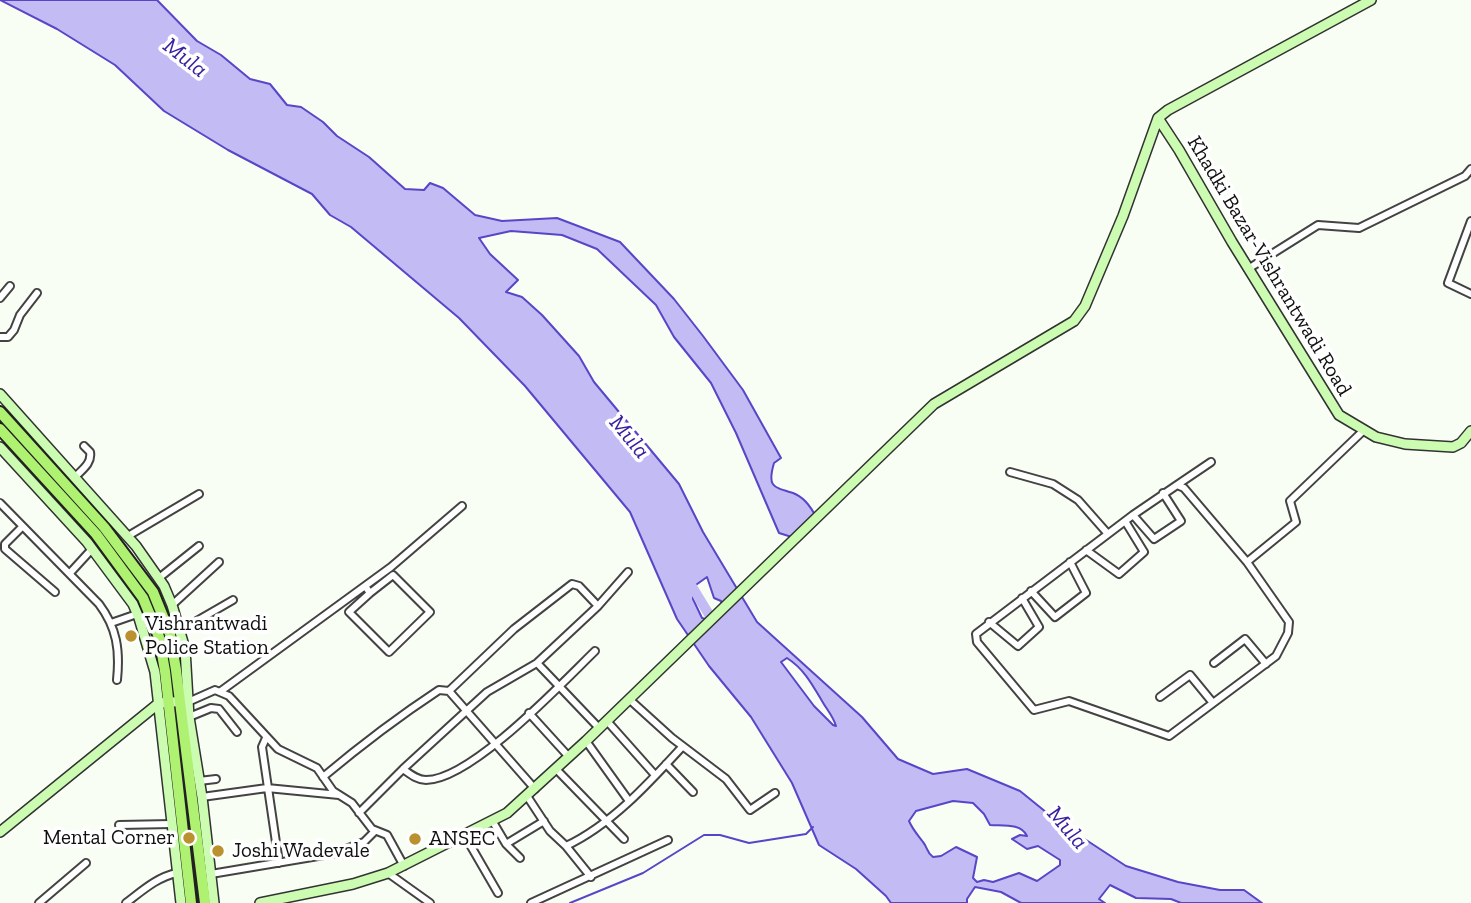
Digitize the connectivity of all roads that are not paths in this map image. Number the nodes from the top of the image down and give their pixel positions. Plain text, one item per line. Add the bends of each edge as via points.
1 (1371, 0) edge
2 (1158, 118) junction
3 (1471, 169) edge
4 (1471, 221) edge
5 (1248, 268) junction
6 (10, 286) dead end
7 (37, 293) dead end
8 (1471, 294) edge
9 (0, 298) edge
10 (0, 337) edge
11 (0, 394) edge
12 (0, 412) edge
13 (0, 429) edge
14 (1364, 430) junction
15 (1471, 431) edge
16 (1466, 443) edge
17 (84, 446) dead end
18 (0, 447) edge
19 (1211, 462) dead end
20 (1010, 472) dead end
21 (75, 477) junction
22 (1177, 485) junction
23 (1164, 493) junction
24 (199, 494) dead end
25 (0, 503) edge
26 (462, 506) dead end
27 (1133, 516) junction
28 (1125, 521) junction
29 (22, 527) junction
30 (1108, 534) junction
31 (128, 536) junction
32 (199, 546) dead end
33 (92, 549) junction
34 (1086, 550) junction
35 (219, 562) dead end
36 (1070, 562) junction
37 (1247, 562) junction
38 (628, 572) dead end
39 (70, 573) junction
40 (159, 579) junction
41 (365, 586) junction
42 (1031, 591) junction
43 (55, 592) dead end
44 (370, 593) junction
45 (1022, 598) junction
46 (233, 600) dead end
47 (172, 605) junction
48 (598, 606) junction
49 (137, 614) junction
50 (989, 622) junction
51 (111, 623) junction
52 (181, 630) junction
53 (595, 651) dead end
54 (537, 663) junction
55 (1214, 663) dead end
56 (1266, 664) junction
57 (117, 680) dead end
58 (559, 686) junction
59 (221, 691) junction
60 (449, 691) junction
61 (1160, 696) dead end
62 (629, 699) junction
63 (174, 702) junction
64 (1213, 703) junction
65 (467, 709) junction
66 (529, 713) junction
67 (189, 717) junction
68 (607, 720) junction
69 (599, 728) junction
70 (237, 733) dead end
71 (266, 738) junction
72 (586, 741) junction
73 (496, 743) junction
74 (682, 747) junction
75 (569, 757) junction
76 (666, 764) junction
77 (403, 769) junction
78 (556, 769) junction
79 (655, 775) junction
80 (323, 777) junction
81 (216, 779) dead end
82 (199, 781) junction
83 (267, 788) junction
84 (535, 789) junction
85 (693, 792) dead end
86 (775, 793) dead end
87 (340, 795) junction
88 (527, 796) junction
89 (202, 797) junction
90 (629, 801) junction
91 (359, 813) junction
92 (606, 819) junction
93 (544, 821) junction
94 (493, 822) junction
95 (172, 824) junction
96 (119, 825) dead end
97 (375, 831) junction
98 (0, 832) edge
99 (465, 836) junction
100 (624, 839) dead end
101 (668, 840) dead end
102 (506, 844) junction
103 (566, 846) junction
104 (520, 858) dead end
105 (86, 863) dead end
106 (279, 863) junction
107 (404, 866) junction
108 (177, 873) junction
109 (388, 873) junction
110 (211, 874) junction
111 (591, 877) junction
112 (498, 893) dead end
113 (39, 903) edge
114 (126, 903) edge
115 (181, 903) edge
116 (191, 903) edge
117 (205, 903) edge
118 (214, 903) edge
119 (264, 903) edge
120 (430, 903) edge
121 (531, 903) edge

1 - 2 street
2 - 5 street, Khadki Bazar-Vishrantwadi Road
2 - 62 street, Khadki Bazar-Vishrantwadi Road via 1123,216 1080,315 934,404
3 - 5 street via 1359,228 1318,225
4 - 8 street via 1448,284
5 - 14 street, Khadki Bazar-Vishrantwadi Road via 1339,415
6 - 9 street
7 - 10 street via 14,330 8,337
11 - 21 street
12 - 63 main road via 104,527 153,592 170,634
13 - 63 main road via 96,534 143,598 159,637
14 - 16 street, Khadki Bazar-Vishrantwadi Road via 1405,444 1453,447
14 - 37 street via 1290,501 1296,522
15 - 16 street, Khadki Bazar-Vishrantwadi Road
17 - 21 street via 91,458
18 - 33 street
19 - 22 street
20 - 30 street via 1053,484 1078,500
21 - 31 street
22 - 23 street
22 - 37 street
23 - 27 street
23 - 27 street via 1181,521 1154,539
24 - 31 street
25 - 29 street
26 - 41 street
27 - 28 street
28 - 30 street
28 - 34 street via 1144,552 1119,574
29 - 39 street
29 - 43 street via 5,549
30 - 34 street
31 - 40 street
32 - 40 street
33 - 39 street
33 - 49 street
34 - 36 street
35 - 47 street
36 - 42 street
36 - 42 street via 1086,593 1055,617
37 - 56 street via 1289,622 1283,646
38 - 48 street
39 - 51 street
40 - 47 street
41 - 44 street
41 - 59 street
42 - 45 street
44 - 44 street via 393,575 430,612 389,652 349,612
45 - 50 street
45 - 50 street via 1039,627 1018,646
46 - 52 street
47 - 52 street
48 - 54 street
48 - 60 street via 572,584 514,629
49 - 51 street
49 - 63 street
50 - 64 street via 976,634 977,642 1034,710 1069,701 1169,736
51 - 57 street via 120,655
52 - 63 street via 185,649
53 - 58 street
54 - 58 street
54 - 65 street via 486,692
55 - 56 street via 1245,639
56 - 64 street
58 - 66 street
58 - 69 street
59 - 63 street
59 - 71 street
60 - 65 street
60 - 80 street via 439,690 418,704
61 - 64 street via 1190,676
62 - 68 street
62 - 74 street
63 - 67 street
63 - 95 street
63 - 98 street
63 - 116 main road
63 - 117 main road
65 - 73 street
65 - 77 street
66 - 73 street
66 - 75 street
67 - 70 street via 219,709
67 - 82 street
68 - 69 street
68 - 79 street
69 - 72 street
71 - 80 street via 282,752 314,766
71 - 83 street via 262,747
72 - 75 street
72 - 90 street
73 - 77 street via 446,776 423,780
73 - 84 street
74 - 76 street
74 - 86 street via 726,779 750,810
75 - 78 street
76 - 79 street
76 - 85 street
77 - 91 street
78 - 84 street
78 - 92 street
79 - 90 street
80 - 87 street
81 - 82 street
82 - 89 street
83 - 87 street
83 - 89 street
83 - 106 street
84 - 88 street
87 - 91 street
88 - 93 street
88 - 94 street
89 - 110 street
90 - 92 street
91 - 97 street
92 - 100 street
92 - 103 street
93 - 102 street
93 - 103 street
94 - 99 street
94 - 102 street
95 - 96 street
95 - 108 street
97 - 106 street via 364,842 336,853
97 - 107 street via 390,838
99 - 107 street
99 - 112 street
101 - 111 street
102 - 104 street
103 - 111 street
105 - 113 street
106 - 110 street
107 - 109 street
108 - 114 street via 154,882
108 - 115 street
109 - 119 street
109 - 120 street
110 - 118 street
111 - 121 street

